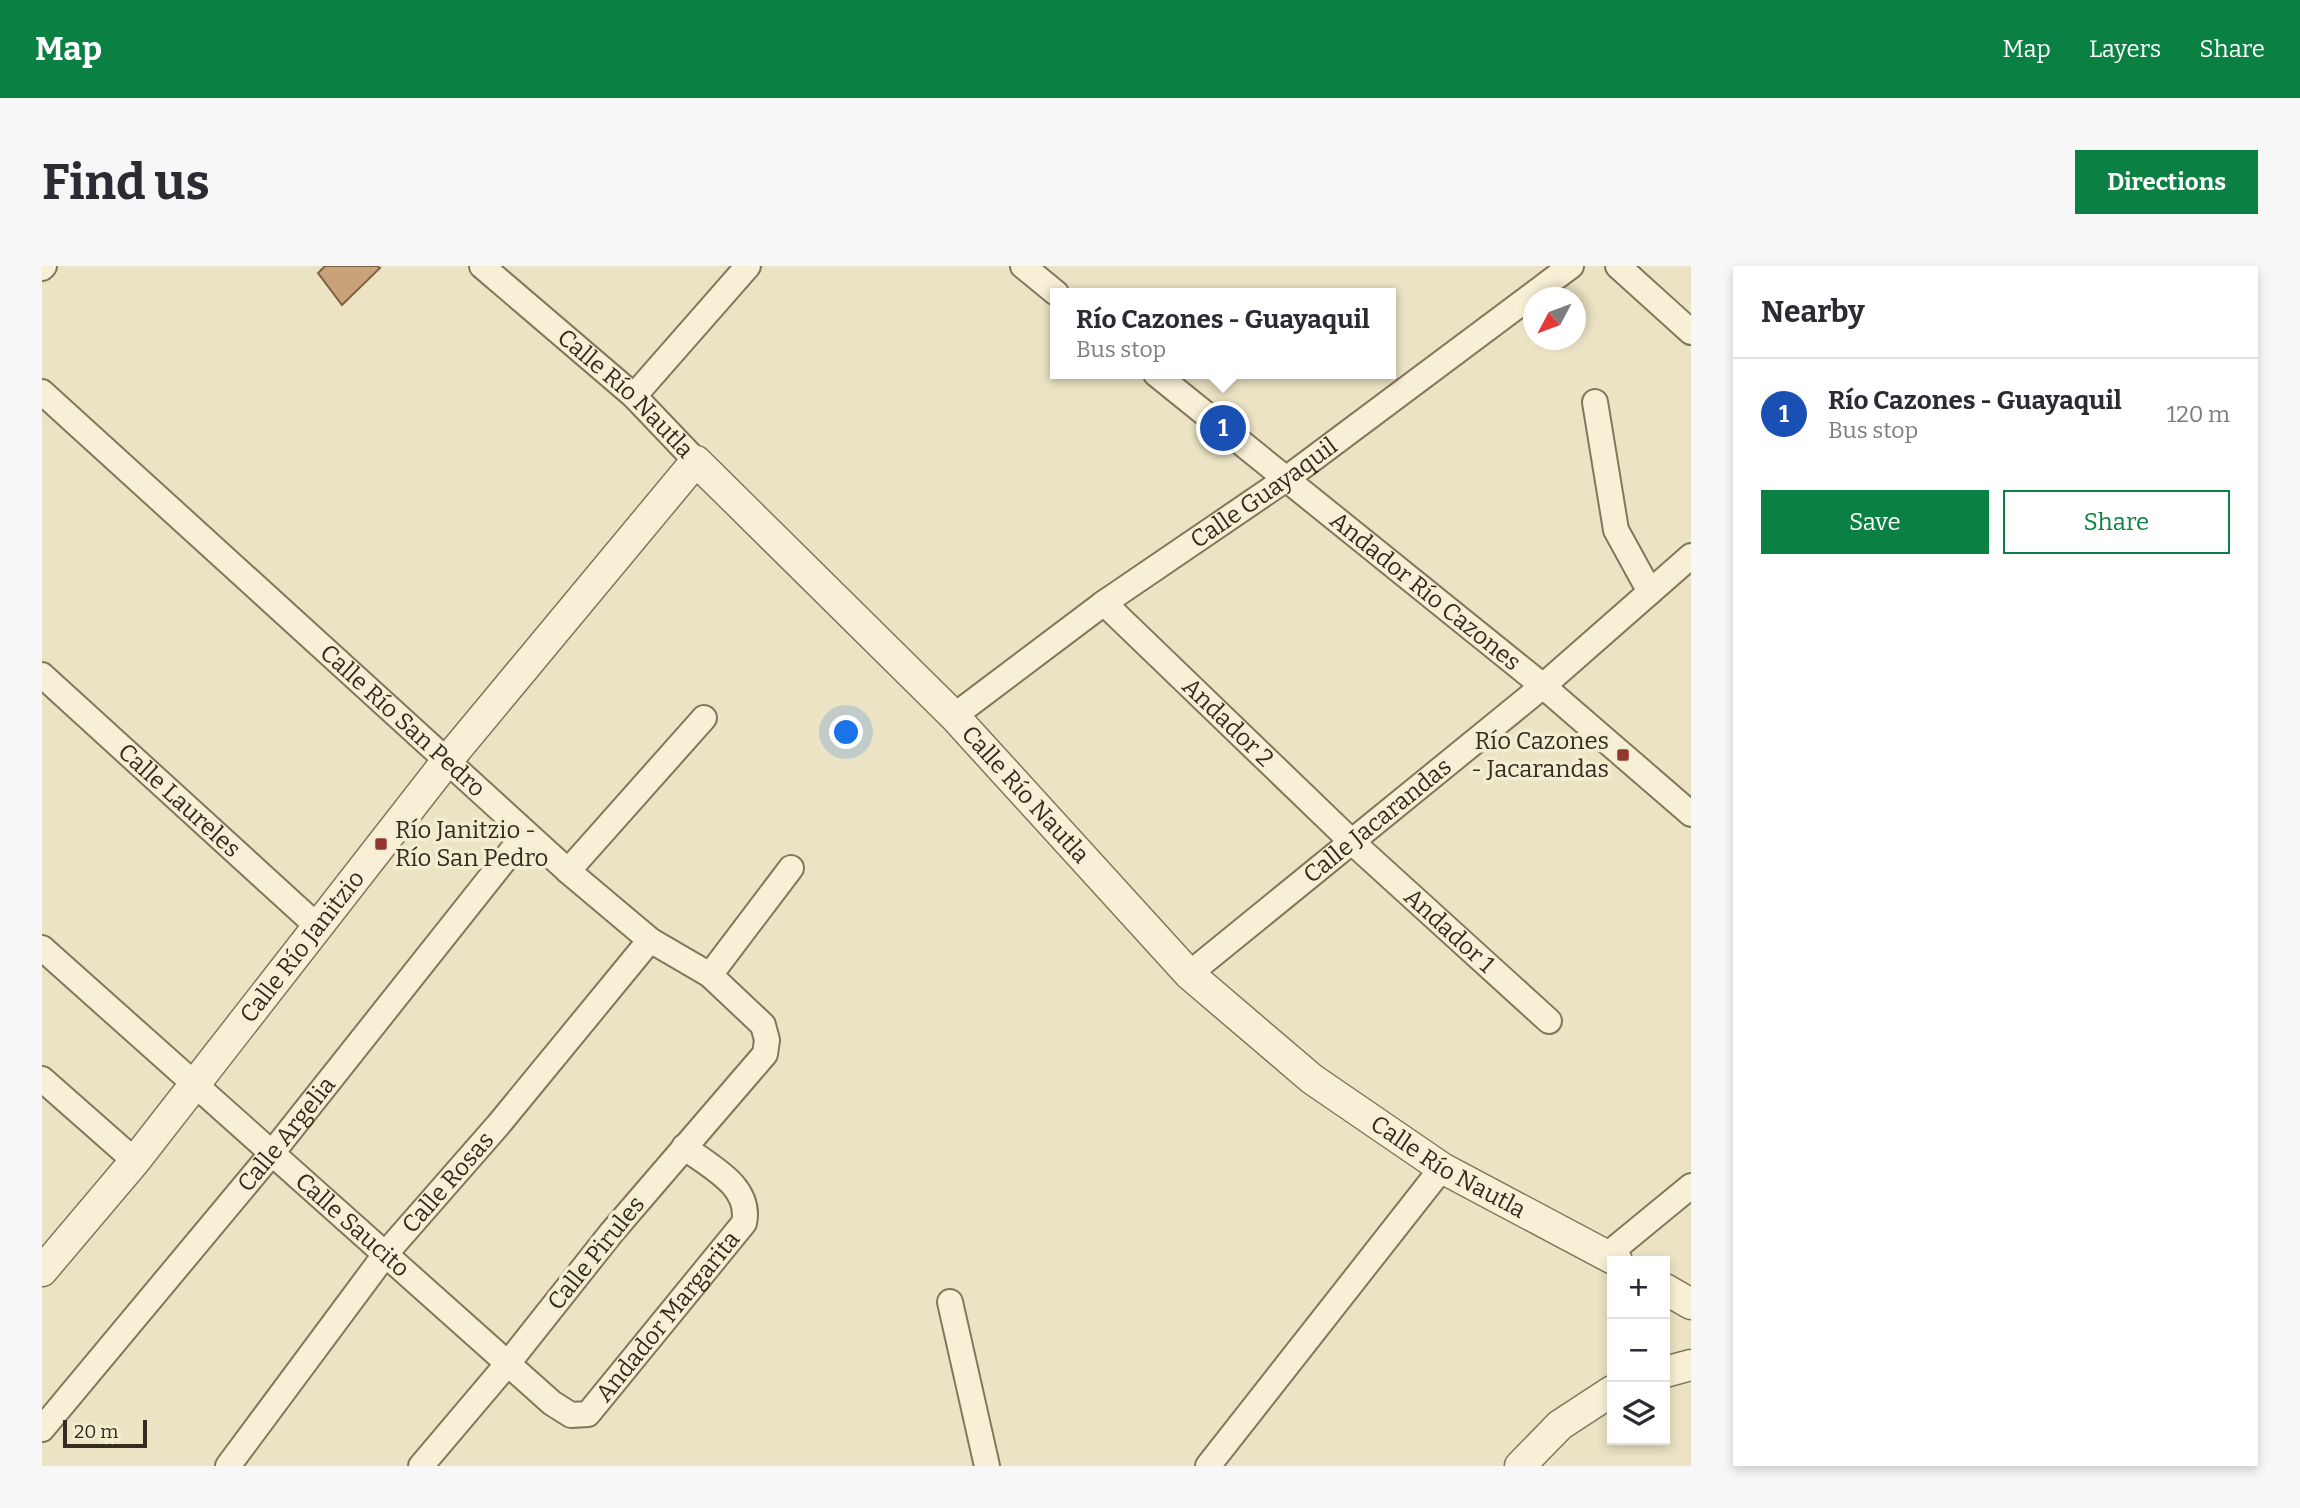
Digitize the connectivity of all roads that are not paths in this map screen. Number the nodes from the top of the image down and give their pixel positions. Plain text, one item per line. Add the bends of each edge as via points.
1 (482, 266) edge
2 (748, 266) edge
3 (1023, 266) edge
4 (1571, 266) edge
5 (1618, 266) edge
6 (1050, 288) edge
7 (1691, 332) edge
8 (1162, 379) edge
9 (42, 392) edge
10 (634, 396) junction
11 (1595, 402) dead end
12 (696, 461) junction
13 (1286, 479) junction
14 (1691, 556) edge
15 (1650, 592) junction
16 (1104, 603) junction
17 (42, 675) edge
18 (1542, 686) junction
19 (954, 716) junction
20 (704, 718) dead end
21 (446, 762) junction
22 (1691, 814) edge
23 (525, 834) junction
24 (1351, 841) junction
25 (791, 868) dead end
26 (568, 872) junction
27 (316, 925) junction
28 (650, 940) junction
29 (42, 948) edge
30 (1189, 974) junction
31 (710, 975) junction
32 (1549, 1021) dead end
33 (767, 1040) joint
34 (42, 1079) edge
35 (193, 1086) junction
36 (684, 1147) junction
37 (272, 1153) junction
38 (135, 1161) junction
39 (1442, 1168) junction
40 (1691, 1186) edge
41 (387, 1252) junction
42 (1608, 1256) edge
43 (1614, 1256) edge
44 (42, 1271) edge
45 (1670, 1292) edge
46 (950, 1302) dead end
47 (1691, 1304) edge
48 (509, 1362) junction
49 (1691, 1365) edge
50 (1670, 1371) edge
51 (1607, 1394) edge
52 (571, 1415) joint
53 (42, 1429) edge
54 (228, 1466) edge
55 (421, 1466) edge
56 (987, 1466) edge
57 (1208, 1466) edge
58 (1520, 1466) edge

1 - 10 street, Calle Río Nautla
2 - 10 street
3 - 6 street
4 - 13 street, Calle Guayaquil
5 - 7 street
8 - 13 street, Andador Río Cazones
9 - 21 street, Calle Río San Pedro
10 - 12 street, Calle Río Nautla
11 - 15 street via 1616,530
12 - 19 street, Calle Río Nautla
12 - 21 street, Calle Río Janitzio
13 - 16 street, Calle Guayaquil
13 - 18 street, Andador Río Cazones
14 - 15 street, Calle Jacarandas
15 - 18 street, Calle Jacarandas
16 - 19 street, Calle Guayaquil
16 - 24 street, Andador 2
17 - 27 street, Calle Laureles
18 - 22 street, Andador Río Cazones
18 - 24 street, Calle Jacarandas
19 - 30 street, Calle Río Nautla
20 - 26 street
21 - 23 street, Calle Río San Pedro
21 - 27 street, Calle Río Janitzio
23 - 26 street, Calle Río San Pedro
23 - 37 street, Calle Argelia
24 - 30 street, Calle Jacarandas
24 - 32 street, Andador 1
25 - 31 street
26 - 28 street, Calle Río San Pedro
27 - 35 street, Calle Río Janitzio
28 - 31 street, Calle Río San Pedro
28 - 41 street, Calle Rosas
29 - 35 street, Calle Saucito
30 - 39 street, Calle Río Nautla via 1312,1079
31 - 33 street, Calle Río San Pedro via 762,1025
33 - 36 street, Calle Pirules via 765,1054
34 - 38 street
35 - 37 street, Calle Saucito
35 - 38 street, Calle Río Janitzio
36 - 48 street, Calle Pirules
36 - 52 street, Andador Margarita via 738,1189 747,1207 744,1223 588,1414
37 - 41 street, Calle Saucito
37 - 53 street, Calle Argelia
38 - 44 street, Calle Río Janitzio
39 - 42 street, Calle Río Nautla
39 - 57 street
40 - 43 street
41 - 48 street, Calle Saucito
41 - 54 street, Calle Rosas
45 - 47 street
46 - 56 street
48 - 52 street, Calle Saucito
48 - 55 street, Calle Pirules
49 - 50 street
51 - 58 street via 1560,1425

